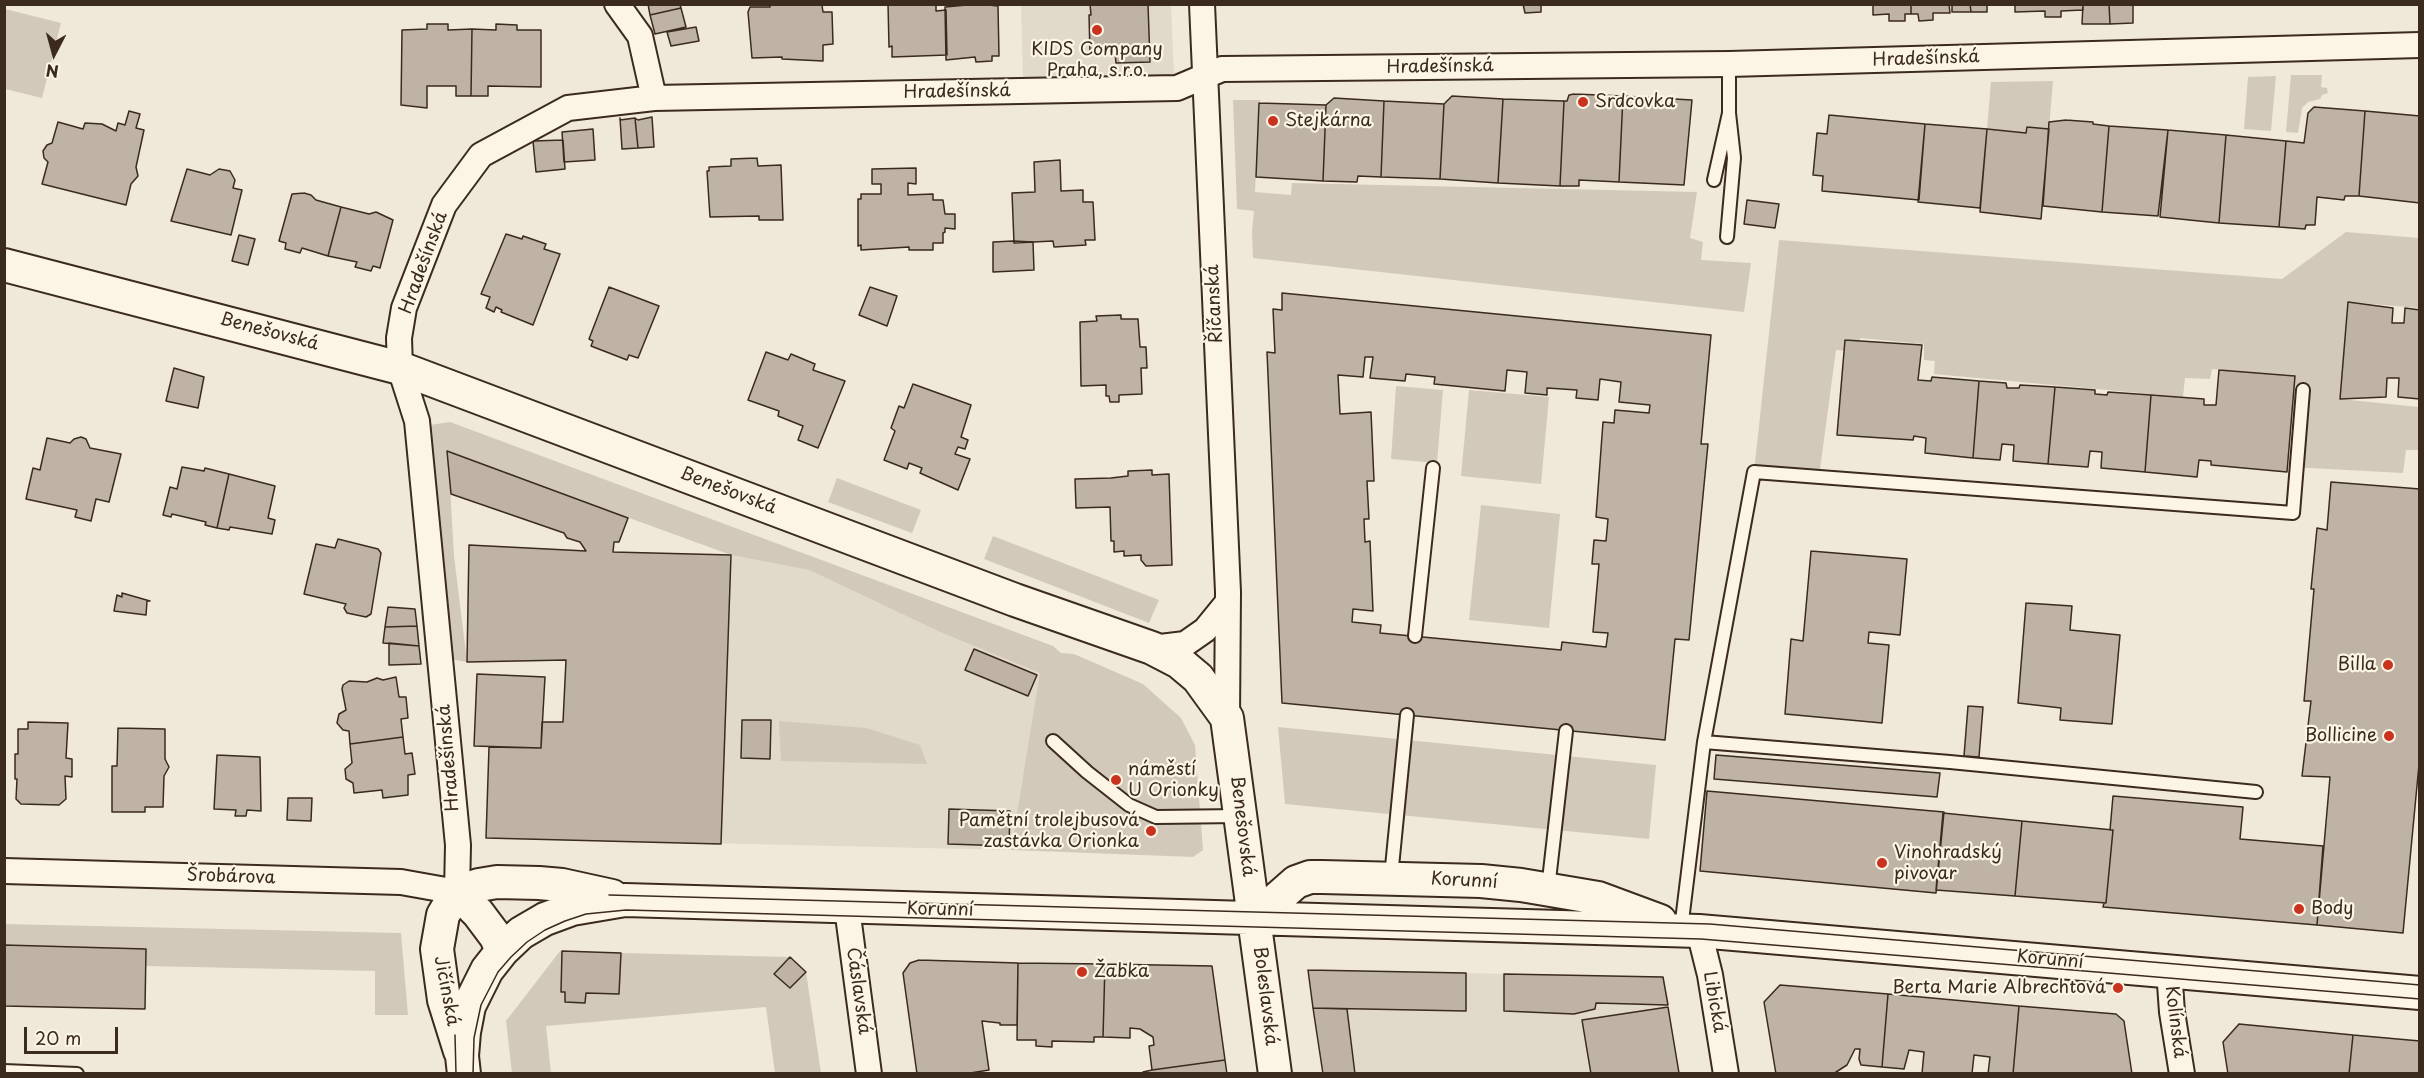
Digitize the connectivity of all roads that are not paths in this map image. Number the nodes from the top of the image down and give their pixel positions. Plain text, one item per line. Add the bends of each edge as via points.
1 (616, 4) edge
2 (1203, 4) edge
3 (2420, 45) edge
4 (1729, 64) junction
5 (1205, 76) junction
6 (654, 98) junction
7 (1729, 113) junction
8 (1714, 180) dead end
9 (1727, 237) dead end
10 (4, 265) edge
11 (400, 368) junction
12 (2303, 390) dead end
13 (1433, 468) dead end
14 (1227, 603) junction
15 (1415, 636) dead end
16 (1152, 648) junction
17 (1407, 715) dead end
18 (1227, 718) junction
19 (1566, 731) dead end
20 (1053, 741) dead end
21 (1704, 742) junction
22 (2256, 792) dead end
23 (1241, 816) junction
24 (4, 871) edge
25 (1391, 879) junction
26 (1548, 889) junction
27 (457, 892) junction
28 (617, 897) junction
29 (847, 908) junction
30 (1255, 918) junction
31 (1690, 930) junction
32 (491, 949) junction
33 (2169, 970) junction
34 (2420, 993) edge
35 (460, 1055) edge
36 (4, 1071) edge
37 (77, 1074) edge
38 (869, 1074) edge
39 (1275, 1074) edge
40 (1726, 1074) edge
41 (2182, 1074) edge

1 - 6 street via 640,36
2 - 5 street, Říčanská
3 - 4 street, Hradešínská
4 - 5 street, Hradešínská via 1222,69
4 - 7 lane
5 - 6 street, Hradešínská via 1177,88
5 - 14 street, Říčanská
6 - 11 street, Hradešínská via 568,108 481,155 444,205 404,308
7 - 8 lane
7 - 9 lane via 1734,158
10 - 11 street, Benešovská
11 - 16 street, Benešovská
11 - 27 street, Hradešínská via 417,421 458,845
12 - 21 lane via 2294,513 1754,472
13 - 15 lane
14 - 16 street via 1205,630 1185,644
14 - 18 street, Říčanská
16 - 18 street, Benešovská via 1179,662 1198,678
17 - 25 lane
18 - 23 street, Benešovská
19 - 26 lane
20 - 23 lane via 1129,805 1156,817
21 - 22 lane
21 - 31 lane
23 - 30 street, Benešovská
24 - 27 street, Šrobárova via 401,882
25 - 26 street, Korunní via 1481,881
25 - 30 street, Korunní via 1303,879
26 - 31 street, Korunní via 1598,898
27 - 28 street, Korunní via 497,882 539,883
27 - 32 street via 478,913
27 - 35 street, Jičínská via 443,915 437,949 444,1000
28 - 29 street, Korunní
28 - 32 street, Korunní via 545,919
29 - 30 street, Korunní
29 - 38 street, Čáslavská
30 - 31 street, Korunní
30 - 39 street, Boleslavská
31 - 33 street, Korunní
31 - 40 street, Libická via 1710,975
32 - 35 street, Jičínská via 487,970 469,1006
33 - 34 street, Korunní
33 - 41 street, Kolínská
36 - 37 lane

